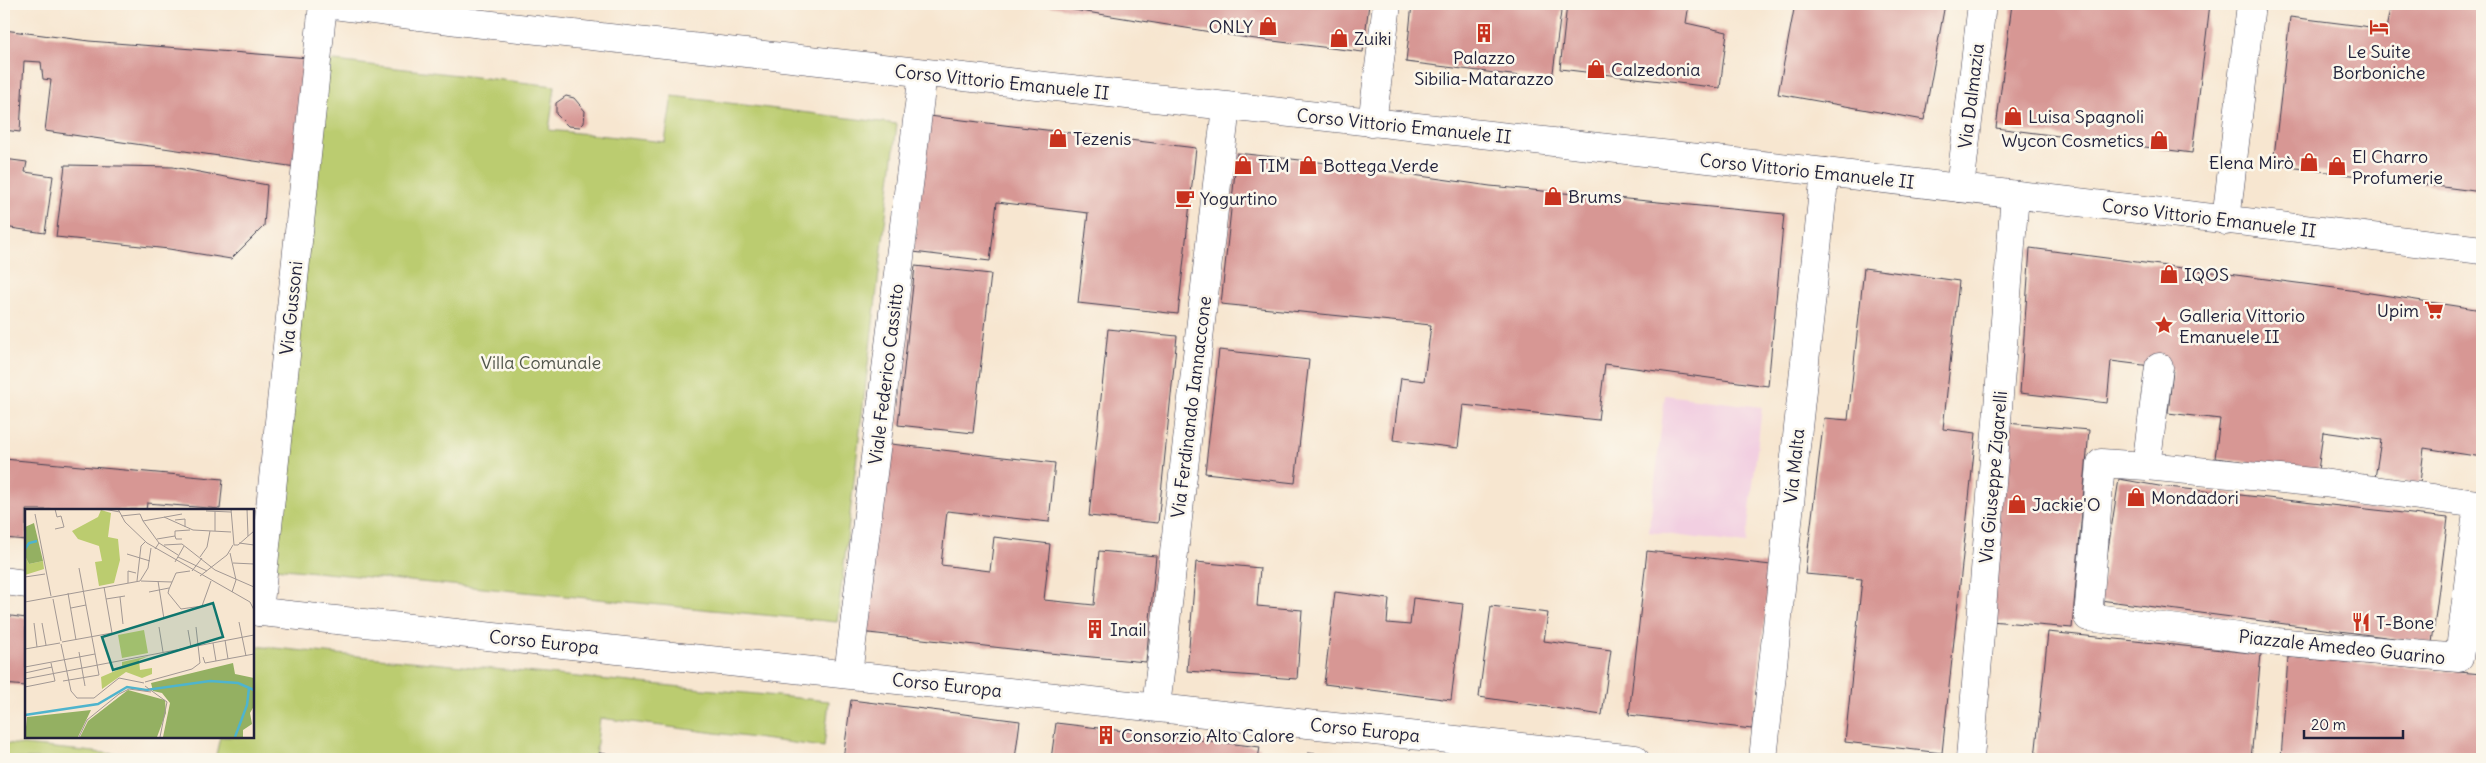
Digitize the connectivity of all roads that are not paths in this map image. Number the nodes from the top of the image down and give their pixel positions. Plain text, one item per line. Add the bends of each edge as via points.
1 (325, 4) edge
2 (1387, 4) edge
3 (1982, 4) edge
4 (2251, 4) edge
5 (476, 13) edge
6 (924, 73) junction
7 (1226, 107) junction
8 (1372, 123) junction
9 (1825, 172) junction
10 (1960, 188) junction
11 (2015, 195) junction
12 (2226, 221) junction
13 (2482, 250) edge
14 (2159, 367) dead end
15 (2146, 466) junction
16 (4, 581) edge
17 (25, 584) edge
18 (256, 611) edge
19 (848, 674) junction
20 (1156, 707) junction
21 (1635, 759) edge
22 (1763, 759) edge
23 (1970, 759) edge

1 - 5 street, Corso Vittorio Emanuele II
1 - 18 street, Via Gussoni
2 - 8 street
3 - 10 street, Via Dalmazia
4 - 12 street
5 - 6 street, Corso Vittorio Emanuele II
6 - 7 street, Corso Vittorio Emanuele II
6 - 19 street, Viale Federico Cassitto
7 - 8 street, Corso Vittorio Emanuele II
7 - 20 street, Via Ferdinando Iannaccone
8 - 9 street, Corso Vittorio Emanuele II
9 - 10 street, Corso Vittorio Emanuele II
9 - 22 street, Via Malta
10 - 11 street, Corso Vittorio Emanuele II
11 - 12 street, Corso Vittorio Emanuele II
11 - 23 street, Via Giuseppe Zigarelli
12 - 13 street, Corso Vittorio Emanuele II
14 - 15 street
15 - 15 street, Piazzale Amedeo Guarino via 2101,463 2088,617 2276,642 2459,658 2478,504 2323,483
16 - 17 street
18 - 19 street, Corso Europa
19 - 20 street, Corso Europa
20 - 21 street, Corso Europa

